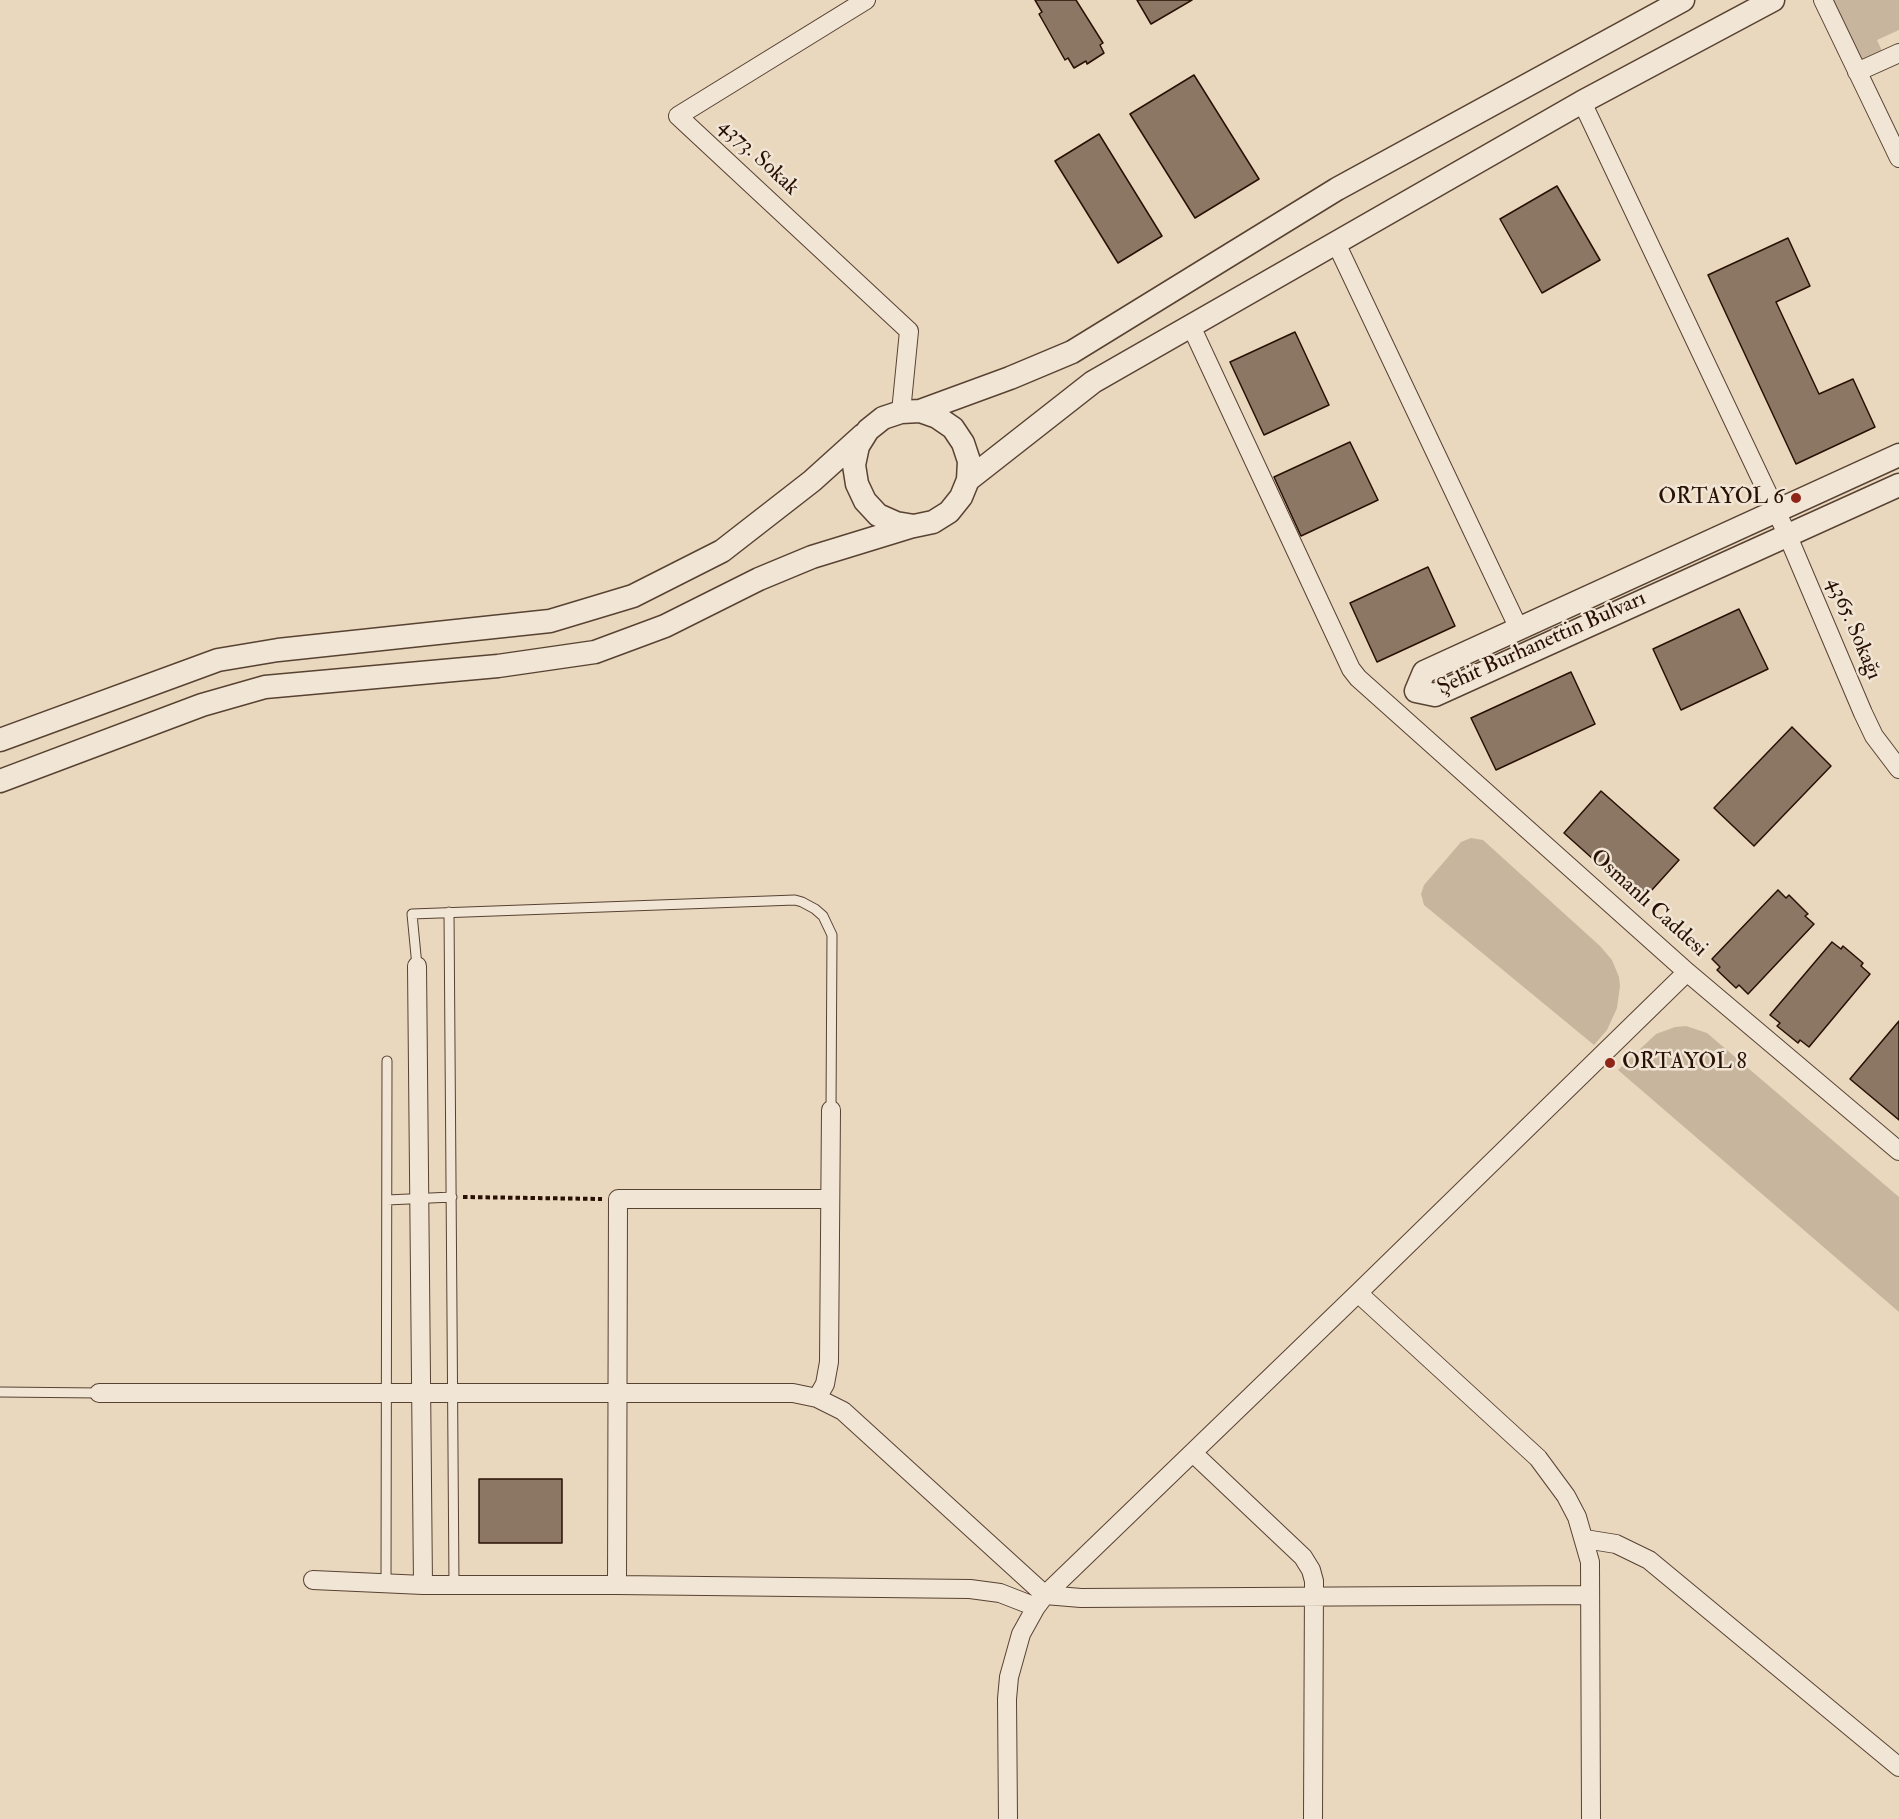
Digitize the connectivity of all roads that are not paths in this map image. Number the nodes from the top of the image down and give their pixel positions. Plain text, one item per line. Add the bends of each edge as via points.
1 (866, 0) edge
2 (1683, 0) edge
3 (1773, 0) edge
4 (1823, 0) edge
5 (1899, 54) edge
6 (1857, 72) junction
7 (1582, 102) junction
8 (1899, 158) edge
9 (1336, 243) junction
10 (1191, 326) junction
11 (910, 411) junction
12 (868, 430) junction
13 (1899, 454) edge
14 (968, 480) junction
15 (1899, 484) edge
16 (1774, 510) junction
17 (914, 526) junction
18 (1787, 534) junction
19 (1519, 629) junction
20 (1416, 691) junction
21 (1391, 709) junction
22 (0, 740) edge
23 (1899, 770) edge
24 (0, 780) edge
25 (449, 912) junction
26 (417, 966) joint
27 (1687, 972) junction
28 (387, 1061) dead end
29 (831, 1110) joint
30 (1899, 1151) edge
31 (452, 1197) junction
32 (419, 1198) junction
33 (830, 1199) junction
34 (387, 1200) junction
35 (1359, 1293) junction
36 (0, 1392) edge
37 (386, 1392) junction
38 (421, 1392) junction
39 (453, 1392) junction
40 (618, 1392) junction
41 (99, 1393) joint
42 (817, 1398) junction
43 (1193, 1453) junction
44 (1585, 1539) junction
45 (313, 1580) dead end
46 (386, 1583) junction
47 (423, 1585) junction
48 (454, 1585) junction
49 (617, 1585) junction
50 (1590, 1595) junction
51 (1314, 1596) junction
52 (1040, 1601) junction
53 (1899, 1767) edge
54 (1008, 1819) edge
55 (1313, 1819) edge
56 (1591, 1819) edge

1 - 11 street, 4373. Sokak via 678,116 909,331
2 - 11 street via 1337,189 1072,352 1010,378
3 - 7 street
4 - 6 street
5 - 6 street
6 - 8 street
7 - 9 street
7 - 16 street, 4365. Sokağı
9 - 10 street
9 - 19 street
10 - 14 street via 1093,382
10 - 21 street, Osmanlı Caddesi via 1351,669
11 - 12 street via 883,418
11 - 14 street via 938,417 953,428 969,461
12 - 17 street via 858,446 855,465 857,484 865,501 878,515
12 - 22 street via 812,481 722,551 633,596 550,621 218,660
13 - 16 street, Şehit Burhanettin Bulvarı
14 - 17 street via 962,497 949,512 933,522
15 - 18 street, Şehit Burhanettin Bulvarı
16 - 18 street, 4365. Sokağı
16 - 19 street, Şehit Burhanettin Bulvarı
17 - 24 street via 812,557 665,626 595,652 498,666 266,687 202,705
18 - 20 street, Şehit Burhanettin Bulvarı via 1434,695
18 - 23 street, 4365. Sokağı via 1863,713
19 - 20 street, Şehit Burhanettin Bulvarı via 1424,672
20 - 21 street
21 - 27 street, Osmanlı Caddesi
25 - 26 lane via 412,914
25 - 29 lane via 795,900 809,905 822,916 832,935
25 - 31 lane
26 - 32 street
27 - 30 street, Osmanlı Caddesi
27 - 35 street
28 - 34 lane
29 - 33 street
31 - 32 lane
31 - 39 lane
32 - 34 lane
32 - 38 street
33 - 40 street via 618,1199
33 - 42 street via 829,1362 825,1384
34 - 37 lane
35 - 43 street
35 - 44 street via 1538,1458 1566,1496
36 - 41 lane
37 - 38 street
37 - 41 street
37 - 46 lane
38 - 39 street
38 - 47 street
39 - 40 street
39 - 48 lane
40 - 42 street via 780,1392
40 - 49 street
42 - 52 street via 854,1420
43 - 51 street via 1303,1557 1311,1570
43 - 52 street
44 - 50 street
44 - 53 street via 1616,1544 1649,1560
45 - 46 street
46 - 47 street
47 - 48 street
48 - 49 street
49 - 52 street via 970,1589
50 - 51 street
50 - 56 street
51 - 52 street
51 - 55 street
52 - 54 street via 1018,1641 1009,1677

